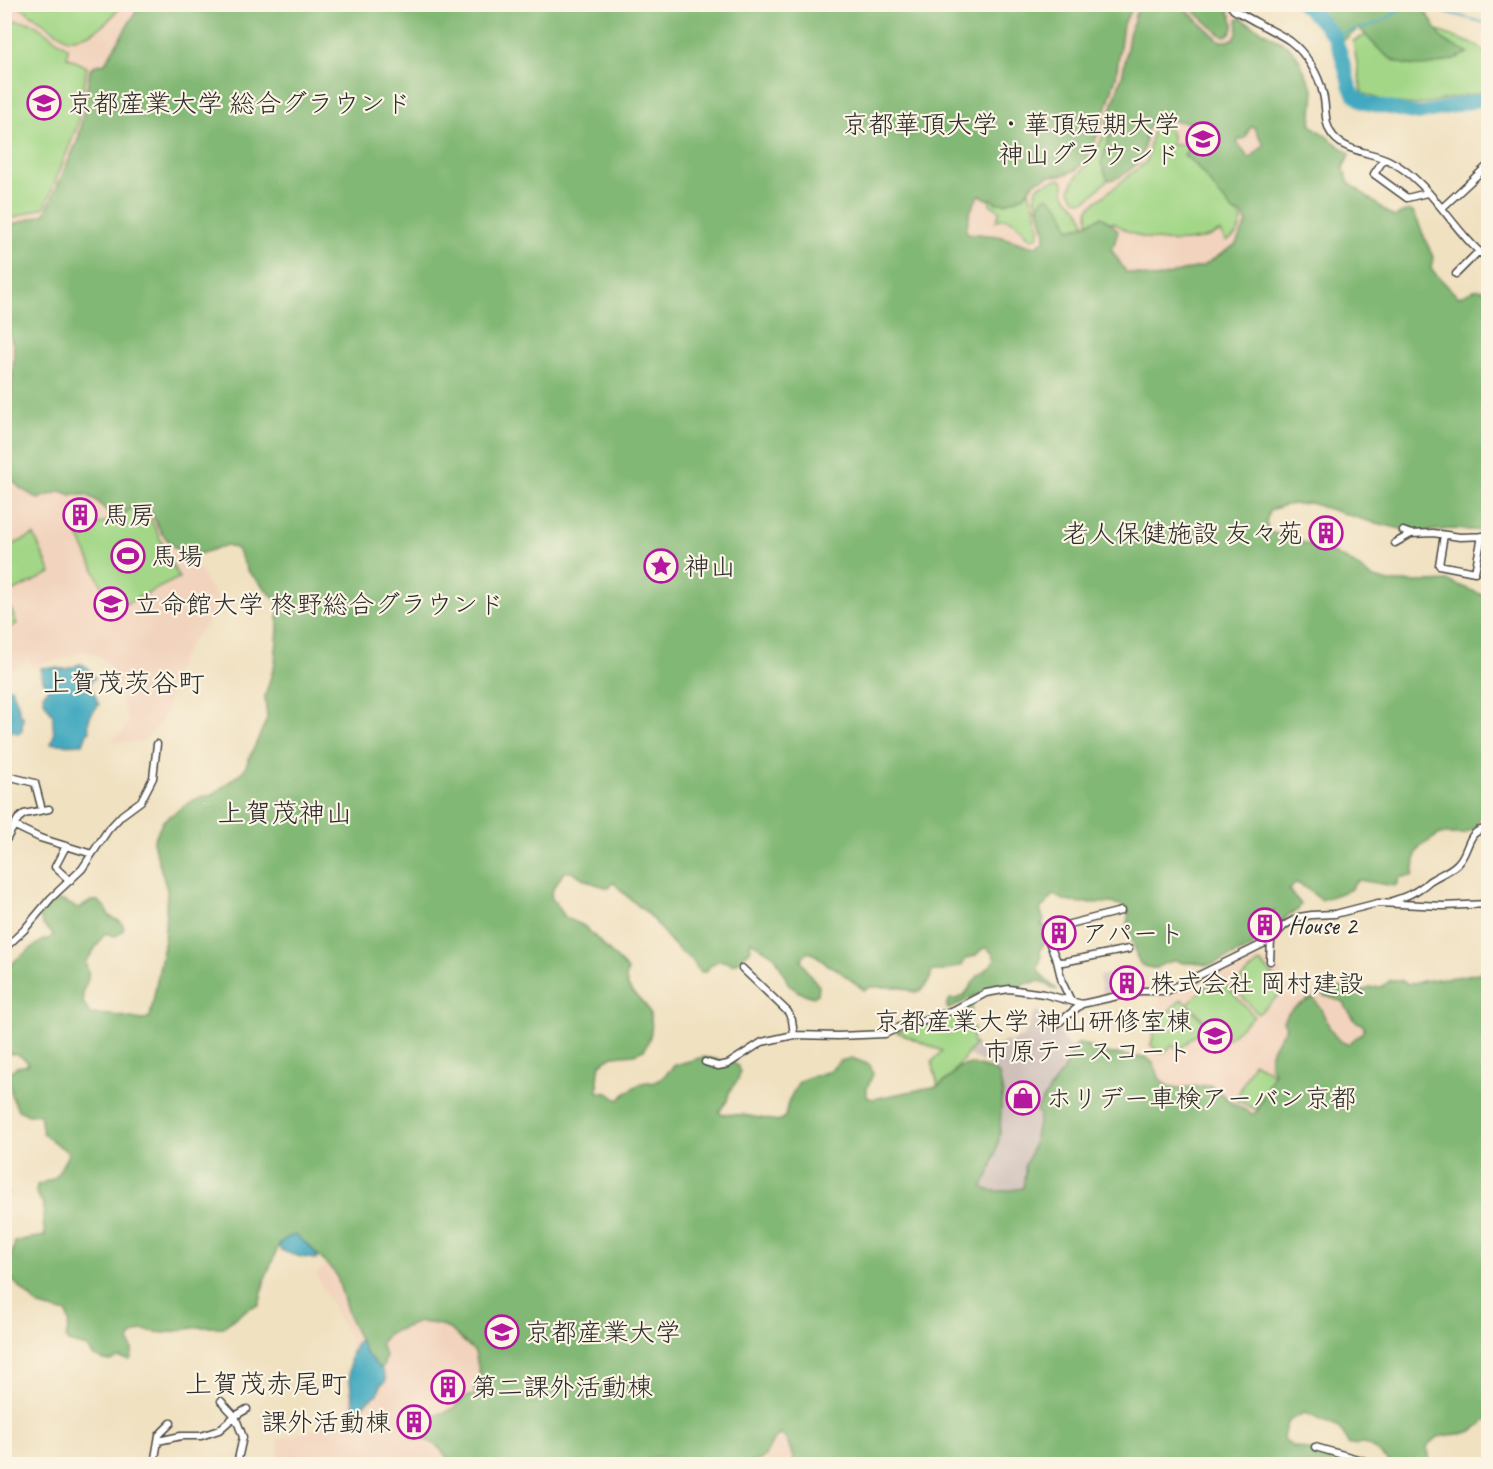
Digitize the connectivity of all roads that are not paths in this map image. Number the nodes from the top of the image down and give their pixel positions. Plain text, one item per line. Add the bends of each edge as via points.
1 (1229, 4) edge
2 (1384, 159) junction
3 (1488, 171) edge
4 (1428, 193) junction
5 (1442, 208) junction
6 (1479, 251) junction
7 (1488, 259) edge
8 (1456, 274) dead end
9 (1403, 531) dead end
10 (1411, 534) junction
11 (1444, 535) junction
12 (1485, 536) edge
13 (1395, 543) dead end
14 (157, 744) dead end
15 (4, 778) edge
16 (15, 826) junction
17 (1488, 828) edge
18 (4, 840) edge
19 (66, 846) junction
20 (92, 854) junction
21 (70, 881) junction
22 (1385, 903) junction
23 (1488, 904) edge
24 (1121, 911) dead end
25 (1271, 940) junction
26 (4, 949) edge
27 (1129, 949) dead end
28 (1057, 961) junction
29 (1270, 961) dead end
30 (742, 968) dead end
31 (1071, 1001) junction
32 (1082, 1004) junction
33 (1057, 1024) dead end
34 (794, 1035) junction
35 (705, 1062) dead end
36 (221, 1401) dead end
37 (247, 1409) dead end
38 (235, 1416) junction
39 (171, 1423) dead end
40 (158, 1441) junction
41 (1315, 1447) dead end
42 (4, 1458) edge
43 (6, 1464) edge
44 (154, 1464) edge
45 (237, 1464) edge
46 (1375, 1464) edge

1 - 2 street via 1289,41 1307,59 1324,95 1328,127 1337,141
2 - 4 street
2 - 4 street via 1374,174 1407,198
3 - 5 street via 1485,168
4 - 5 street
5 - 6 street
6 - 7 street
6 - 8 street
9 - 10 street
10 - 11 street
10 - 13 street
11 - 12 street
11 - 12 street via 1439,565 1475,572
14 - 20 street via 153,778 147,792 108,830
15 - 16 street via 35,783 45,810 24,814
16 - 18 street
16 - 19 street
17 - 22 street via 1473,834 1459,863 1402,898
19 - 20 street
19 - 21 street via 55,867
20 - 21 street
21 - 26 street
22 - 23 street
22 - 25 street via 1299,917
24 - 28 street via 1054,928 1050,942
25 - 29 street
25 - 32 street via 1167,991 1140,991
27 - 28 street
28 - 31 street
30 - 34 street via 788,1012
31 - 32 street
31 - 34 street via 1009,989 987,993 956,1009 885,1034
32 - 33 street
34 - 35 street via 762,1042 728,1064
36 - 38 street
37 - 38 street
38 - 40 street via 219,1430 201,1436
38 - 45 street via 243,1437
39 - 40 street
40 - 44 street
41 - 46 street
42 - 43 street

